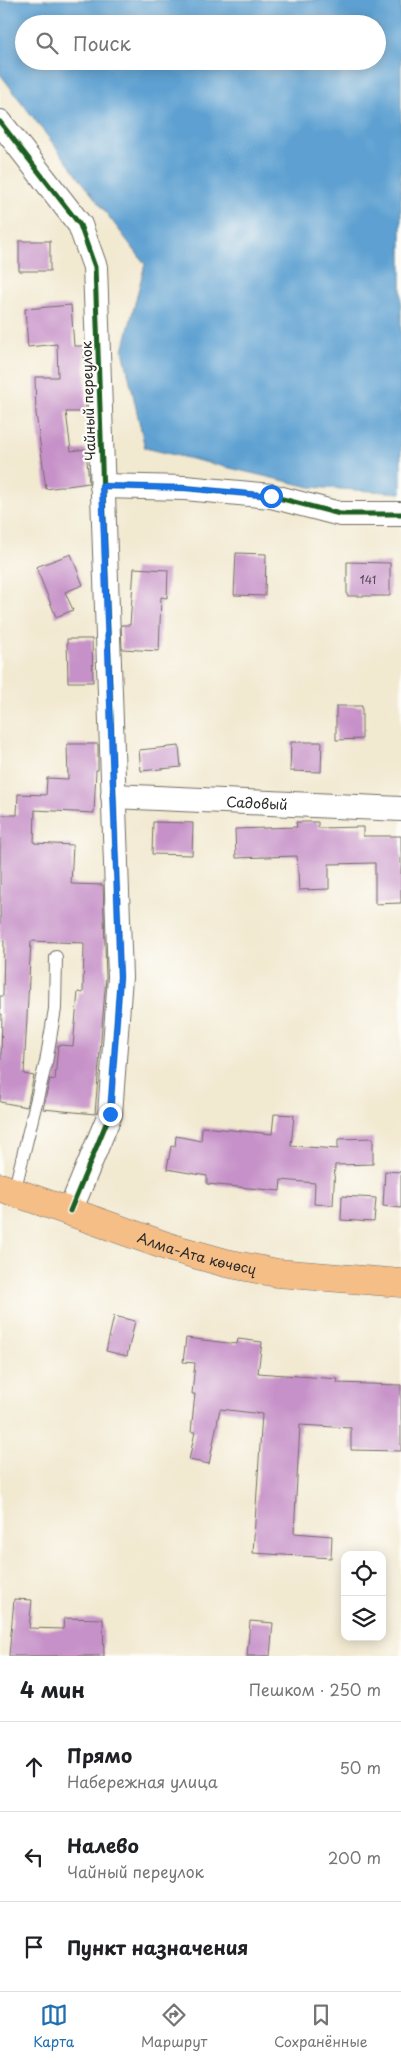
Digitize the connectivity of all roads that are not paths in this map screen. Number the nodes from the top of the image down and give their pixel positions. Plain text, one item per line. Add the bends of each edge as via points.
1 (0, 122) edge
2 (102, 486) junction
3 (401, 514) edge
4 (113, 796) junction
5 (401, 809) edge
6 (56, 957) dead end
7 (7, 1189) edge
8 (70, 1212) junction
9 (401, 1284) edge

1 - 2 street, Чайный переулок via 80,224 94,268
2 - 3 street via 185,488 271,496 340,514
2 - 4 street, Чайный переулок
4 - 5 street, Садовый
4 - 8 street, Чайный переулок via 120,977 110,1114
6 - 7 lane via 55,1009 46,1062
7 - 8 highway, Алма-Ата көчөсү
8 - 9 highway, Алма-Ата көчөсү via 172,1248 226,1263 277,1273

